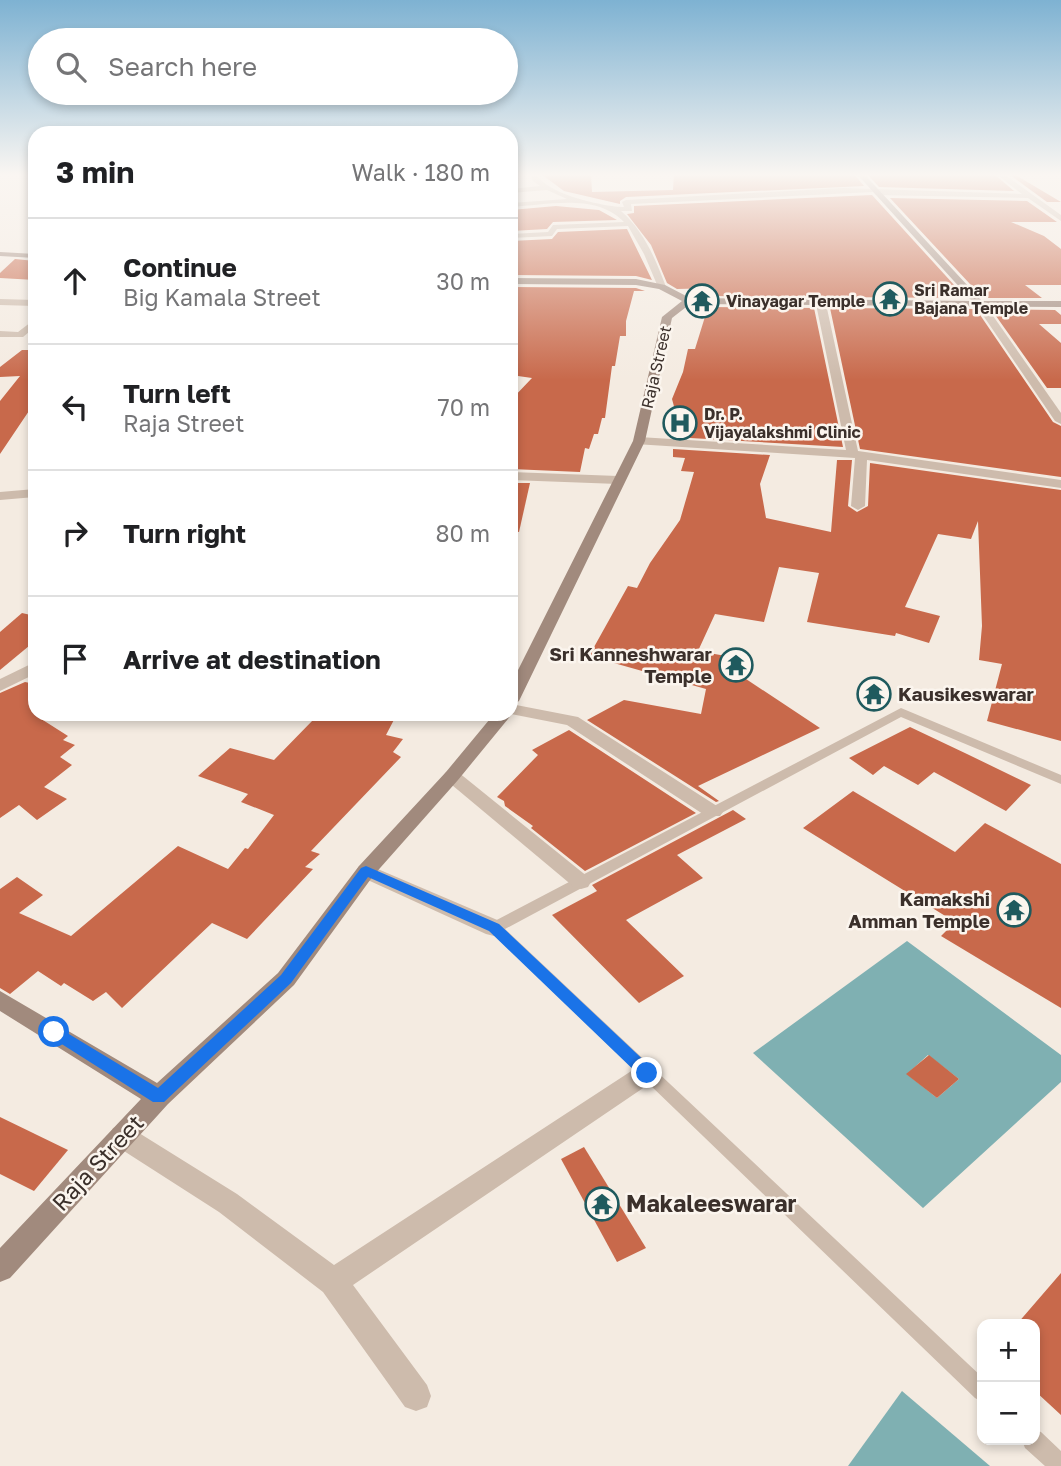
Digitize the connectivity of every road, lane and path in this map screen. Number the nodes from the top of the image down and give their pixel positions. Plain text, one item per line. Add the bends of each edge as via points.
1 (640, 242) edge
2 (922, 242) edge
3 (0, 254) edge
4 (28, 256) edge
5 (518, 281) edge
6 (662, 286) junction
7 (688, 301) junction
8 (0, 302) edge
9 (28, 303) edge
10 (821, 304) junction
11 (1061, 304) edge
12 (981, 305) junction
13 (28, 328) edge
14 (0, 334) edge
15 (1061, 421) edge
16 (639, 441) junction
17 (857, 455) junction
18 (518, 476) edge
19 (618, 481) junction
20 (1061, 484) edge
21 (28, 494) edge
22 (0, 496) edge
23 (858, 506) dead end
24 (28, 671) edge
25 (0, 686) edge
26 (518, 687) edge
27 (518, 710) edge
28 (497, 721) edge
29 (452, 776) junction
30 (1061, 780) edge
31 (713, 812) junction
32 (366, 871) junction
33 (581, 882) junction
34 (494, 928) junction
35 (0, 1000) edge
36 (647, 1073) junction
37 (159, 1097) junction
38 (122, 1136) junction
39 (0, 1268) edge
40 (333, 1282) junction
41 (977, 1386) edge
42 (416, 1396) dead end
43 (1038, 1445) edge
44 (1061, 1466) edge

1 - 6 street
2 - 12 main road
3 - 4 main road
5 - 6 main road
6 - 7 main road
7 - 10 main road
7 - 16 main road, Raja Street via 667,317
8 - 9 street
10 - 12 main road
10 - 17 street
11 - 12 main road
12 - 15 street
13 - 14 street via 20,335
16 - 17 street
16 - 19 main road, Raja Street
17 - 20 street
17 - 23 street
18 - 19 street
19 - 26 main road, Raja Street
21 - 22 street
24 - 25 street
27 - 31 street via 572,720
28 - 29 main road, Raja Street
29 - 32 main road, Raja Street
29 - 33 street
30 - 31 lane via 901,712
31 - 33 lane
32 - 34 street
32 - 37 main road, Raja Street via 286,979
33 - 34 lane
34 - 36 lane
35 - 37 main road
36 - 40 street
36 - 41 lane
37 - 38 main road, Raja Street
38 - 39 main road, Raja Street
38 - 40 street via 228,1203
40 - 42 street
43 - 44 lane

